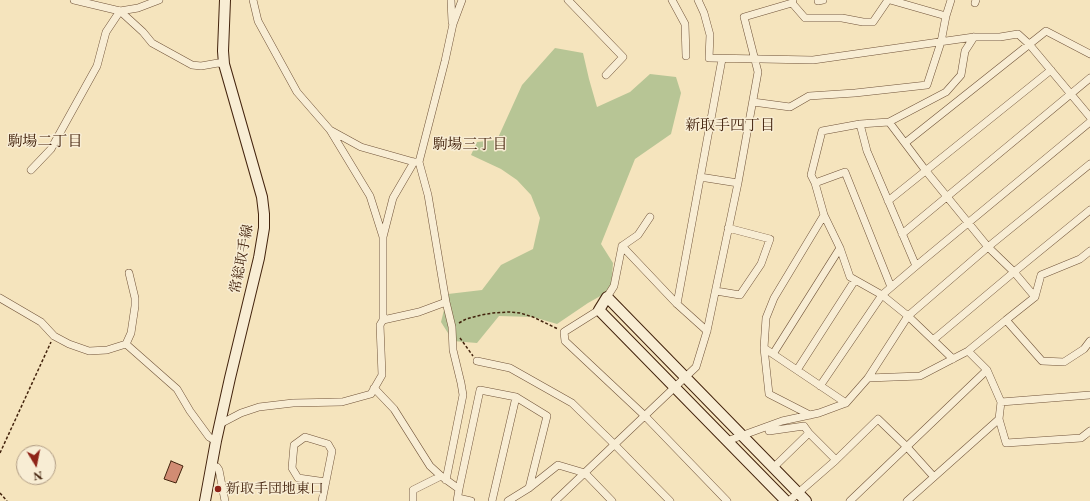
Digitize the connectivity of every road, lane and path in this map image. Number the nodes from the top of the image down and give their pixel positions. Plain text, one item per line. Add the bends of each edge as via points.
1 (74, 0) edge
2 (159, 0) edge
3 (225, 0) edge
4 (253, 0) edge
5 (451, 0) edge
6 (462, 0) edge
7 (568, 0) edge
8 (672, 0) edge
9 (698, 0) edge
10 (818, 0) edge
11 (823, 0) edge
12 (889, 0) edge
13 (951, 0) edge
14 (792, 1) edge
15 (120, 11) junction
16 (946, 16) junction
17 (453, 24) junction
18 (974, 37) junction
19 (941, 42) junction
20 (1029, 44) junction
21 (1090, 54) edge
22 (686, 56) dead end
23 (722, 59) junction
24 (755, 60) junction
25 (224, 64) junction
26 (1051, 70) junction
27 (606, 76) dead end
28 (1090, 78) edge
29 (1071, 94) junction
30 (753, 102) junction
31 (1090, 117) edge
32 (889, 122) junction
33 (1090, 122) edge
34 (860, 124) junction
35 (330, 130) junction
36 (905, 143) junction
37 (416, 162) junction
38 (1090, 164) edge
39 (31, 170) dead end
40 (926, 171) junction
41 (700, 177) junction
42 (738, 183) junction
43 (815, 183) junction
44 (947, 197) junction
45 (888, 201) junction
46 (1090, 210) edge
47 (824, 215) junction
48 (650, 217) dead end
49 (968, 223) junction
50 (728, 228) junction
51 (902, 234) junction
52 (383, 237) junction
53 (622, 246) junction
54 (988, 247) junction
55 (840, 248) junction
56 (1090, 251) edge
57 (916, 266) junction
58 (1014, 272) junction
59 (129, 273) dead end
60 (855, 280) junction
61 (891, 287) junction
62 (716, 291) junction
63 (882, 295) junction
64 (607, 297) junction
65 (1036, 297) junction
66 (0, 298) edge
67 (446, 302) junction
68 (677, 304) junction
69 (599, 310) junction
70 (908, 316) junction
71 (382, 320) junction
72 (1006, 320) junction
73 (452, 327) junction
74 (707, 331) junction
75 (564, 332) junction
76 (54, 336) junction
77 (933, 340) junction
78 (126, 344) junction
79 (1090, 344) edge
80 (764, 348) junction
81 (968, 351) junction
82 (773, 354) junction
83 (953, 358) junction
84 (477, 361) joint
85 (797, 370) junction
86 (987, 370) junction
87 (684, 377) junction
88 (868, 378) junction
89 (820, 386) junction
90 (674, 387) junction
91 (374, 388) junction
92 (1090, 395) edge
93 (516, 397) junction
94 (1002, 402) junction
95 (846, 404) junction
96 (810, 415) junction
97 (645, 416) junction
98 (999, 420) junction
99 (220, 424) junction
100 (769, 431) dead end
101 (1090, 431) edge
102 (809, 433) junction
103 (741, 436) junction
104 (216, 441) junction
105 (727, 441) junction
106 (614, 444) junction
107 (907, 447) junction
108 (0, 453) edge
109 (836, 460) junction
110 (211, 465) junction
111 (773, 468) junction
112 (585, 473) junction
113 (934, 477) junction
114 (444, 478) junction
115 (326, 482) junction
116 (529, 488) junction
117 (459, 489) junction
118 (0, 493) edge
119 (798, 493) junction
120 (458, 500) edge
121 (7, 501) edge
122 (205, 501) edge
123 (225, 501) edge
124 (322, 501) edge
125 (413, 501) edge
126 (471, 501) edge
127 (492, 501) edge
128 (508, 501) edge
129 (556, 501) edge
130 (612, 501) edge
131 (670, 501) edge
132 (727, 501) edge
133 (788, 501) edge
134 (806, 501) edge
135 (850, 501) edge
136 (907, 501) edge

1 - 15 street
2 - 15 street
3 - 25 street, 常総取手線
4 - 35 street via 258,21 297,92
5 - 17 street
6 - 17 street
7 - 27 street via 623,57
8 - 22 street via 685,24
9 - 23 street via 710,35 709,58
10 - 11 street
12 - 14 street via 874,22 842,18 805,18
12 - 16 street
13 - 16 street
14 - 24 street via 744,17
15 - 25 street via 152,43 192,65
15 - 39 street via 106,32 97,66 51,149
16 - 19 street
17 - 37 street
18 - 19 street
18 - 20 street via 1018,34
18 - 32 street via 965,51 961,75 946,92
19 - 24 street via 813,60
19 - 30 street via 927,85 809,96 790,107
20 - 21 street via 1046,31
20 - 26 street
20 - 36 street
23 - 24 street
23 - 41 street
24 - 30 street via 758,72
25 - 99 street, 常総取手線 via 262,197 264,228
26 - 29 street
26 - 40 street
28 - 29 street
29 - 31 street
29 - 44 street
30 - 42 street
32 - 34 street
32 - 36 street
33 - 49 street
34 - 43 street via 822,131 811,175
34 - 45 street via 867,151
35 - 37 street via 361,146
35 - 52 street via 370,196
36 - 40 street
37 - 52 street via 393,198
37 - 67 street via 428,195
38 - 54 street
40 - 44 street
40 - 45 street
41 - 42 street
41 - 68 street
42 - 50 street
43 - 47 street
43 - 61 street via 845,172
44 - 49 street
44 - 51 street
45 - 51 street
46 - 58 street
47 - 55 street
47 - 80 street via 774,298 766,318
48 - 53 street via 638,235
49 - 54 street
49 - 57 street
50 - 62 street
50 - 62 street via 770,239 761,264 740,295
51 - 57 street
52 - 71 street
53 - 64 street via 614,286
53 - 68 street
54 - 58 street
54 - 70 street
55 - 60 street via 850,277
55 - 82 street
56 - 65 street via 1042,275
57 - 61 street
58 - 65 street
58 - 77 street
59 - 78 street via 135,306 131,333
60 - 63 street
60 - 85 street
61 - 63 street
62 - 74 street
63 - 70 street
63 - 89 street
64 - 69 street
64 - 87 street
65 - 72 street
66 - 76 street via 41,322
67 - 71 street via 419,312
67 - 73 street
68 - 74 street
69 - 75 street
69 - 90 street
70 - 77 street
70 - 88 street
71 - 91 street via 382,375
72 - 79 street via 1042,361 1064,362
72 - 81 street
73 - 75 path via 466,319 481,315 509,312 533,317
73 - 84 path
73 - 114 street via 452,350 463,395
74 - 87 street via 696,367
75 - 97 street via 565,341
76 - 78 street via 89,351 107,350
76 - 108 path
77 - 83 street
78 - 104 street via 177,389 209,437
80 - 82 street
80 - 96 street via 769,394
81 - 83 street
81 - 86 street
82 - 85 street
83 - 88 street via 920,376
84 - 106 street via 510,368 572,403
85 - 89 street
86 - 94 street
86 - 107 street
87 - 90 street
87 - 103 street
88 - 95 street
89 - 95 street
90 - 97 street
90 - 105 street
91 - 99 street via 371,394 342,402 294,403 259,408 241,413
91 - 114 street via 394,409 430,466
92 - 94 street
93 - 116 street via 547,416
93 - 117 street via 480,390
93 - 127 street
94 - 98 street
95 - 96 street
96 - 103 street via 782,421
97 - 106 street
97 - 132 street
98 - 101 street via 1006,443 1081,438
98 - 113 street
99 - 104 street, 常総取手線
100 - 102 street via 804,426
102 - 109 street
102 - 111 street
103 - 105 street
103 - 111 street
104 - 110 street, 常総取手線
105 - 133 street
106 - 112 street
106 - 131 street
107 - 109 street via 878,419
107 - 113 street
107 - 135 street
109 - 119 street
110 - 122 street, 常総取手線
110 - 123 street via 219,470
111 - 119 street
112 - 116 street via 558,465
112 - 129 street
112 - 130 street
113 - 136 street
114 - 117 street
114 - 125 street via 413,490
115 - 115 street via 332,452 328,444 305,437 294,445 292,468 298,478
115 - 124 street
116 - 128 street
117 - 120 street
118 - 121 path
119 - 133 street
119 - 134 street
120 - 126 street

